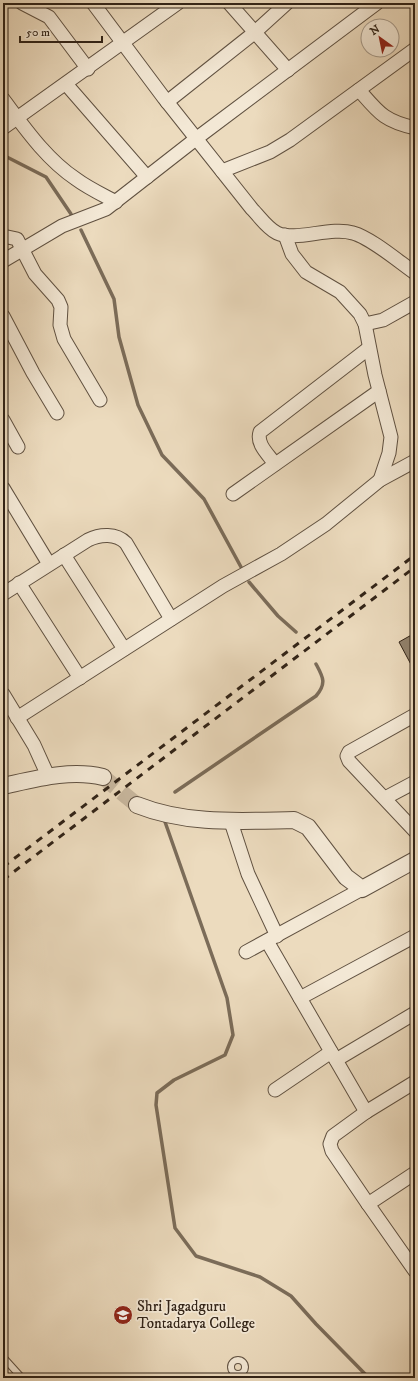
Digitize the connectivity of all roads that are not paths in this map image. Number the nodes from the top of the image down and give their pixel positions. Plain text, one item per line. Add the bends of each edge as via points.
1 (22, 3) edge
2 (94, 3) edge
3 (178, 3) edge
4 (229, 3) edge
5 (287, 3) edge
6 (377, 3) edge
7 (161, 8) edge
8 (254, 32) junction
9 (123, 44) junction
10 (415, 49) edge
11 (88, 69) junction
12 (288, 70) junction
13 (66, 84) junction
14 (359, 90) junction
15 (3, 99) edge
16 (167, 102) junction
17 (18, 118) junction
18 (3, 128) edge
19 (415, 128) edge
20 (197, 138) junction
21 (222, 171) junction
22 (147, 178) junction
23 (116, 202) junction
24 (285, 235) junction
25 (3, 236) edge
26 (23, 249) junction
27 (3, 261) edge
28 (415, 273) edge
29 (415, 302) edge
30 (3, 316) edge
31 (365, 324) junction
32 (369, 348) junction
33 (379, 391) junction
34 (100, 400) dead end
35 (57, 413) dead end
36 (3, 420) edge
37 (18, 447) dead end
38 (415, 461) edge
39 (275, 464) junction
40 (380, 480) junction
41 (3, 488) edge
42 (233, 494) dead end
43 (64, 555) junction
44 (49, 564) junction
45 (19, 583) junction
46 (4, 592) edge
47 (171, 619) junction
48 (124, 649) junction
49 (80, 678) junction
50 (3, 694) edge
51 (415, 716) edge
52 (17, 718) junction
53 (48, 776) junction
54 (103, 777) tunnel mouth
55 (415, 782) edge
56 (3, 786) edge
57 (384, 798) junction
58 (137, 805) tunnel mouth
59 (231, 822) junction
60 (415, 831) edge
61 (415, 860) edge
62 (362, 889) junction
63 (415, 936) edge
64 (272, 939) junction
65 (246, 952) dead end
66 (300, 998) junction
67 (415, 1012) edge
68 (333, 1056) junction
69 (415, 1082) edge
70 (275, 1090) dead end
71 (366, 1112) junction
72 (415, 1173) edge
73 (368, 1204) junction
74 (415, 1271) edge
75 (3, 1357) edge
76 (22, 1378) edge

1 - 11 street via 49,18
2 - 9 street
3 - 7 street
4 - 8 street
5 - 8 street
6 - 12 street
7 - 9 street
8 - 12 street
8 - 16 street
9 - 11 street
9 - 16 street
10 - 14 street
11 - 13 street
12 - 20 street
13 - 17 street
13 - 22 street
14 - 19 street via 383,116 395,123
14 - 21 street via 270,152
15 - 17 street
16 - 20 street
17 - 18 street
17 - 23 street via 60,166 75,179
20 - 21 street
20 - 22 street
21 - 24 street via 268,226
22 - 23 street
23 - 26 street via 96,215 62,226
24 - 28 street via 352,232
24 - 31 street via 292,254 306,272 340,292
25 - 26 street via 16,239
26 - 27 street
26 - 34 street via 35,274 58,300 64,339
29 - 31 street via 383,320
30 - 35 street
31 - 32 street
32 - 33 street
32 - 39 street via 260,432 260,443
33 - 39 street
33 - 40 street via 391,438
36 - 37 street
38 - 40 street
39 - 42 street
40 - 47 street via 326,524
41 - 44 street
43 - 44 street
43 - 47 street via 94,537 102,535 122,539
43 - 48 street
44 - 45 street
45 - 46 street
45 - 49 street
47 - 48 street
48 - 49 street
49 - 52 street
50 - 52 street
51 - 57 street via 349,752 349,761
52 - 53 street via 34,745
53 - 54 street via 78,774
53 - 56 street
55 - 57 street
57 - 60 street
58 - 59 street via 176,816
59 - 62 street via 301,822 308,826 346,877
59 - 64 street
61 - 62 street
62 - 64 street
63 - 66 street
64 - 65 street
64 - 66 street
66 - 68 street
67 - 68 street
68 - 70 street
68 - 71 street
69 - 71 street
71 - 73 street via 333,1136 330,1144 332,1151
72 - 73 street
73 - 74 street
75 - 76 lane

